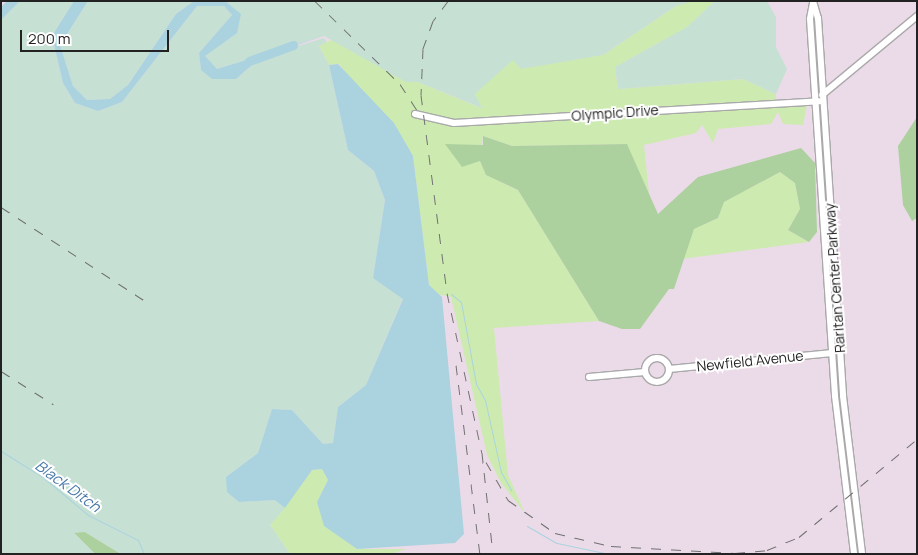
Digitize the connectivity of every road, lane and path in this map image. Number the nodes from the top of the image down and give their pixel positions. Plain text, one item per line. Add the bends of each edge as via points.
1 (813, 2) edge
2 (917, 16) edge
3 (823, 94) junction
4 (816, 101) junction
5 (824, 102) junction
6 (415, 114) dead end
7 (832, 353) junction
8 (669, 370) junction
9 (645, 372) junction
10 (589, 378) dead end
11 (854, 554) edge
12 (862, 554) edge

1 - 3 street, Raritan Center Parkway
1 - 4 street, Raritan Center Parkway
2 - 3 street
3 - 4 street
3 - 5 street, Raritan Center Parkway
4 - 5 street, Olympic Drive
4 - 6 street, Olympic Drive via 454,123
4 - 7 street, Raritan Center Parkway
5 - 12 street, Raritan Center Parkway via 843,402
7 - 8 street, Newfield Avenue
7 - 11 street, Raritan Center Parkway
8 - 9 street, Newfield Avenue via 658,382
8 - 9 street, Newfield Avenue via 656,359 649,362
9 - 10 street, Newfield Avenue

